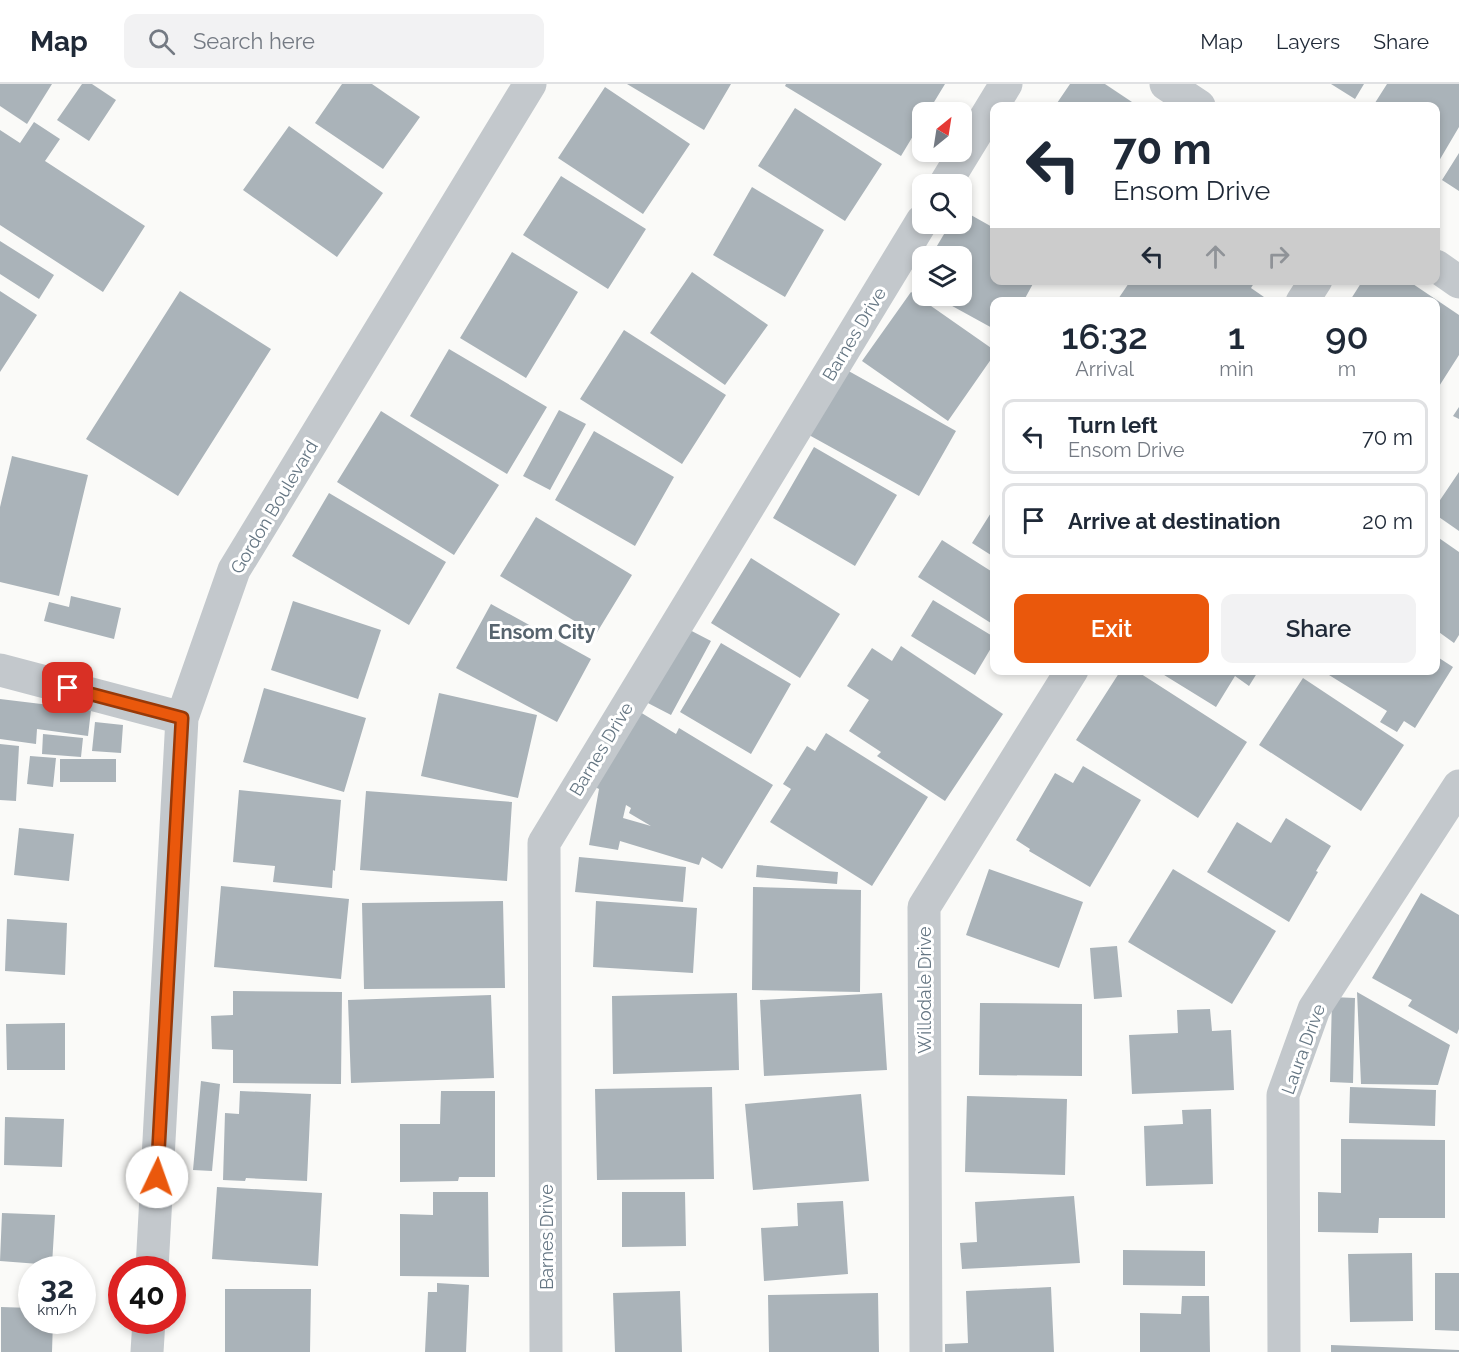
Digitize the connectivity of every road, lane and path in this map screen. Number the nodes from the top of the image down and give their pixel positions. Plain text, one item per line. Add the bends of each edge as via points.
1 (530, 84) edge
2 (1006, 84) edge
3 (1166, 84) edge
4 (995, 102) edge
5 (1193, 102) edge
6 (990, 110) edge
7 (951, 174) edge
8 (914, 234) edge
9 (1440, 269) edge
10 (1459, 282) edge
11 (0, 670) edge
12 (1069, 675) edge
13 (182, 718) junction
14 (1459, 786) edge
15 (153, 1256) edge
16 (148, 1334) edge
17 (147, 1352) edge
18 (546, 1352) edge
19 (926, 1352) edge
20 (1284, 1352) edge

1 - 13 street, Gordon Boulevard via 234,570
2 - 4 street
3 - 5 street
6 - 7 street
8 - 18 street, Barnes Drive via 544,843
9 - 10 street
11 - 13 street
12 - 19 street, Willodale Drive via 924,907
13 - 15 street, Gordon Boulevard
14 - 20 street, Laura Drive via 1314,1009 1283,1095
16 - 17 street

